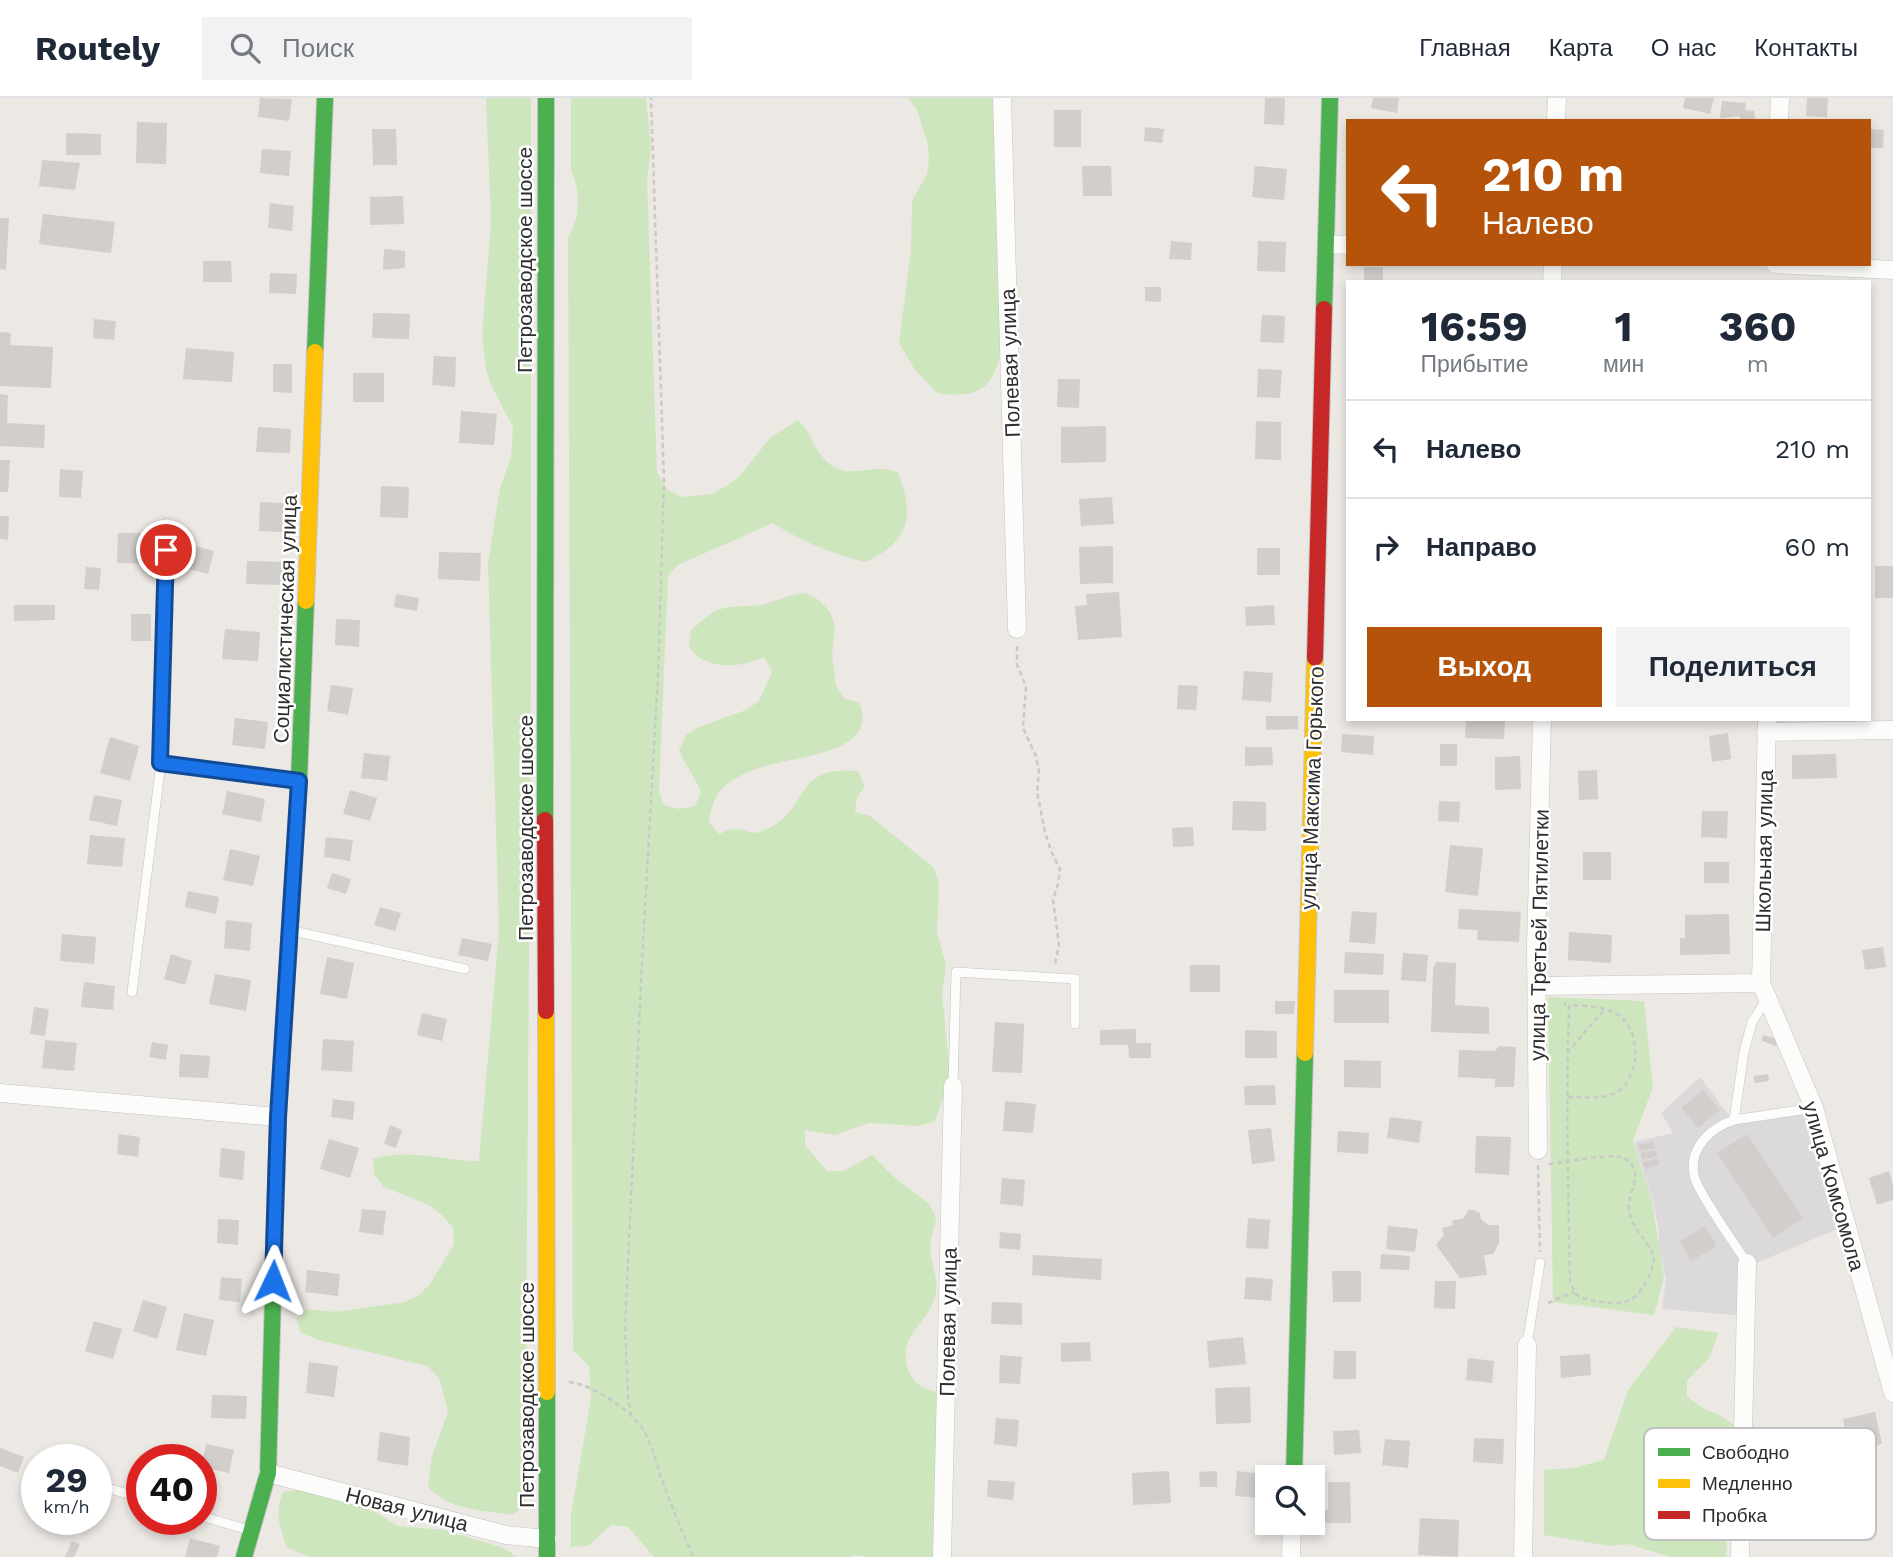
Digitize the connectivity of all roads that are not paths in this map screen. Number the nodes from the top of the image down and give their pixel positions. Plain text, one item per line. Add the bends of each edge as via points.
1 (325, 98) edge
2 (546, 98) edge
3 (1002, 98) edge
4 (1330, 98) edge
5 (1557, 98) edge
6 (1780, 98) edge
7 (1556, 119) edge
8 (1779, 119) edge
9 (1327, 244) junction
10 (1346, 245) edge
11 (1814, 266) edge
12 (1893, 270) edge
13 (166, 523) dead end
14 (1017, 629) road end
15 (1542, 721) edge
16 (1767, 726) edge
17 (1893, 730) edge
18 (160, 763) junction
19 (299, 781) junction
20 (291, 930) junction
21 (465, 970) dead end
22 (1764, 991) junction
23 (132, 992) dead end
24 (1537, 993) junction
25 (1075, 1024) dead end
26 (953, 1086) joint
27 (0, 1093) edge
28 (1814, 1108) junction
29 (278, 1117) junction
30 (1734, 1120) junction
31 (1538, 1157) road end
32 (1540, 1263) road end
33 (1747, 1263) joint
34 (1527, 1345) joint
35 (1893, 1394) edge
36 (1743, 1428) edge
37 (1293, 1465) edge
38 (268, 1473) junction
39 (217, 1521) edge
40 (250, 1531) junction
41 (1292, 1535) edge
42 (547, 1548) edge
43 (244, 1557) edge
44 (942, 1557) edge
45 (1291, 1557) edge
46 (1523, 1557) edge

1 - 19 street, Социалистическая улица
2 - 42 street, Петрозаводское шоссе
3 - 14 street, Полевая улица
4 - 9 street, улица Максима Горького
5 - 7 street
6 - 8 street
9 - 10 street
9 - 37 street, улица Максима Горького
11 - 12 street
13 - 18 lane
15 - 24 street, улица Третьей Пятилетки
16 - 17 street
16 - 22 street, Школьная улица
18 - 19 lane
18 - 23 lane
19 - 20 street, Социалистическая улица
20 - 21 lane
20 - 29 street, Социалистическая улица
22 - 24 street
22 - 28 street, улица Комсомола
22 - 30 lane via 1744,1052
24 - 31 street, улица Третьей Пятилетки
25 - 26 lane via 1075,979 956,972
26 - 44 street, Полевая улица
27 - 29 street
28 - 30 lane
28 - 35 street, улица Комсомола
29 - 38 street, Социалистическая улица
30 - 33 lane via 1719,1125 1703,1140 1693,1158 1694,1178
32 - 34 lane
33 - 36 street
34 - 46 street
38 - 40 street, Социалистическая улица
38 - 42 street, Новая улица
39 - 40 lane
40 - 43 street, Социалистическая улица
41 - 45 street

